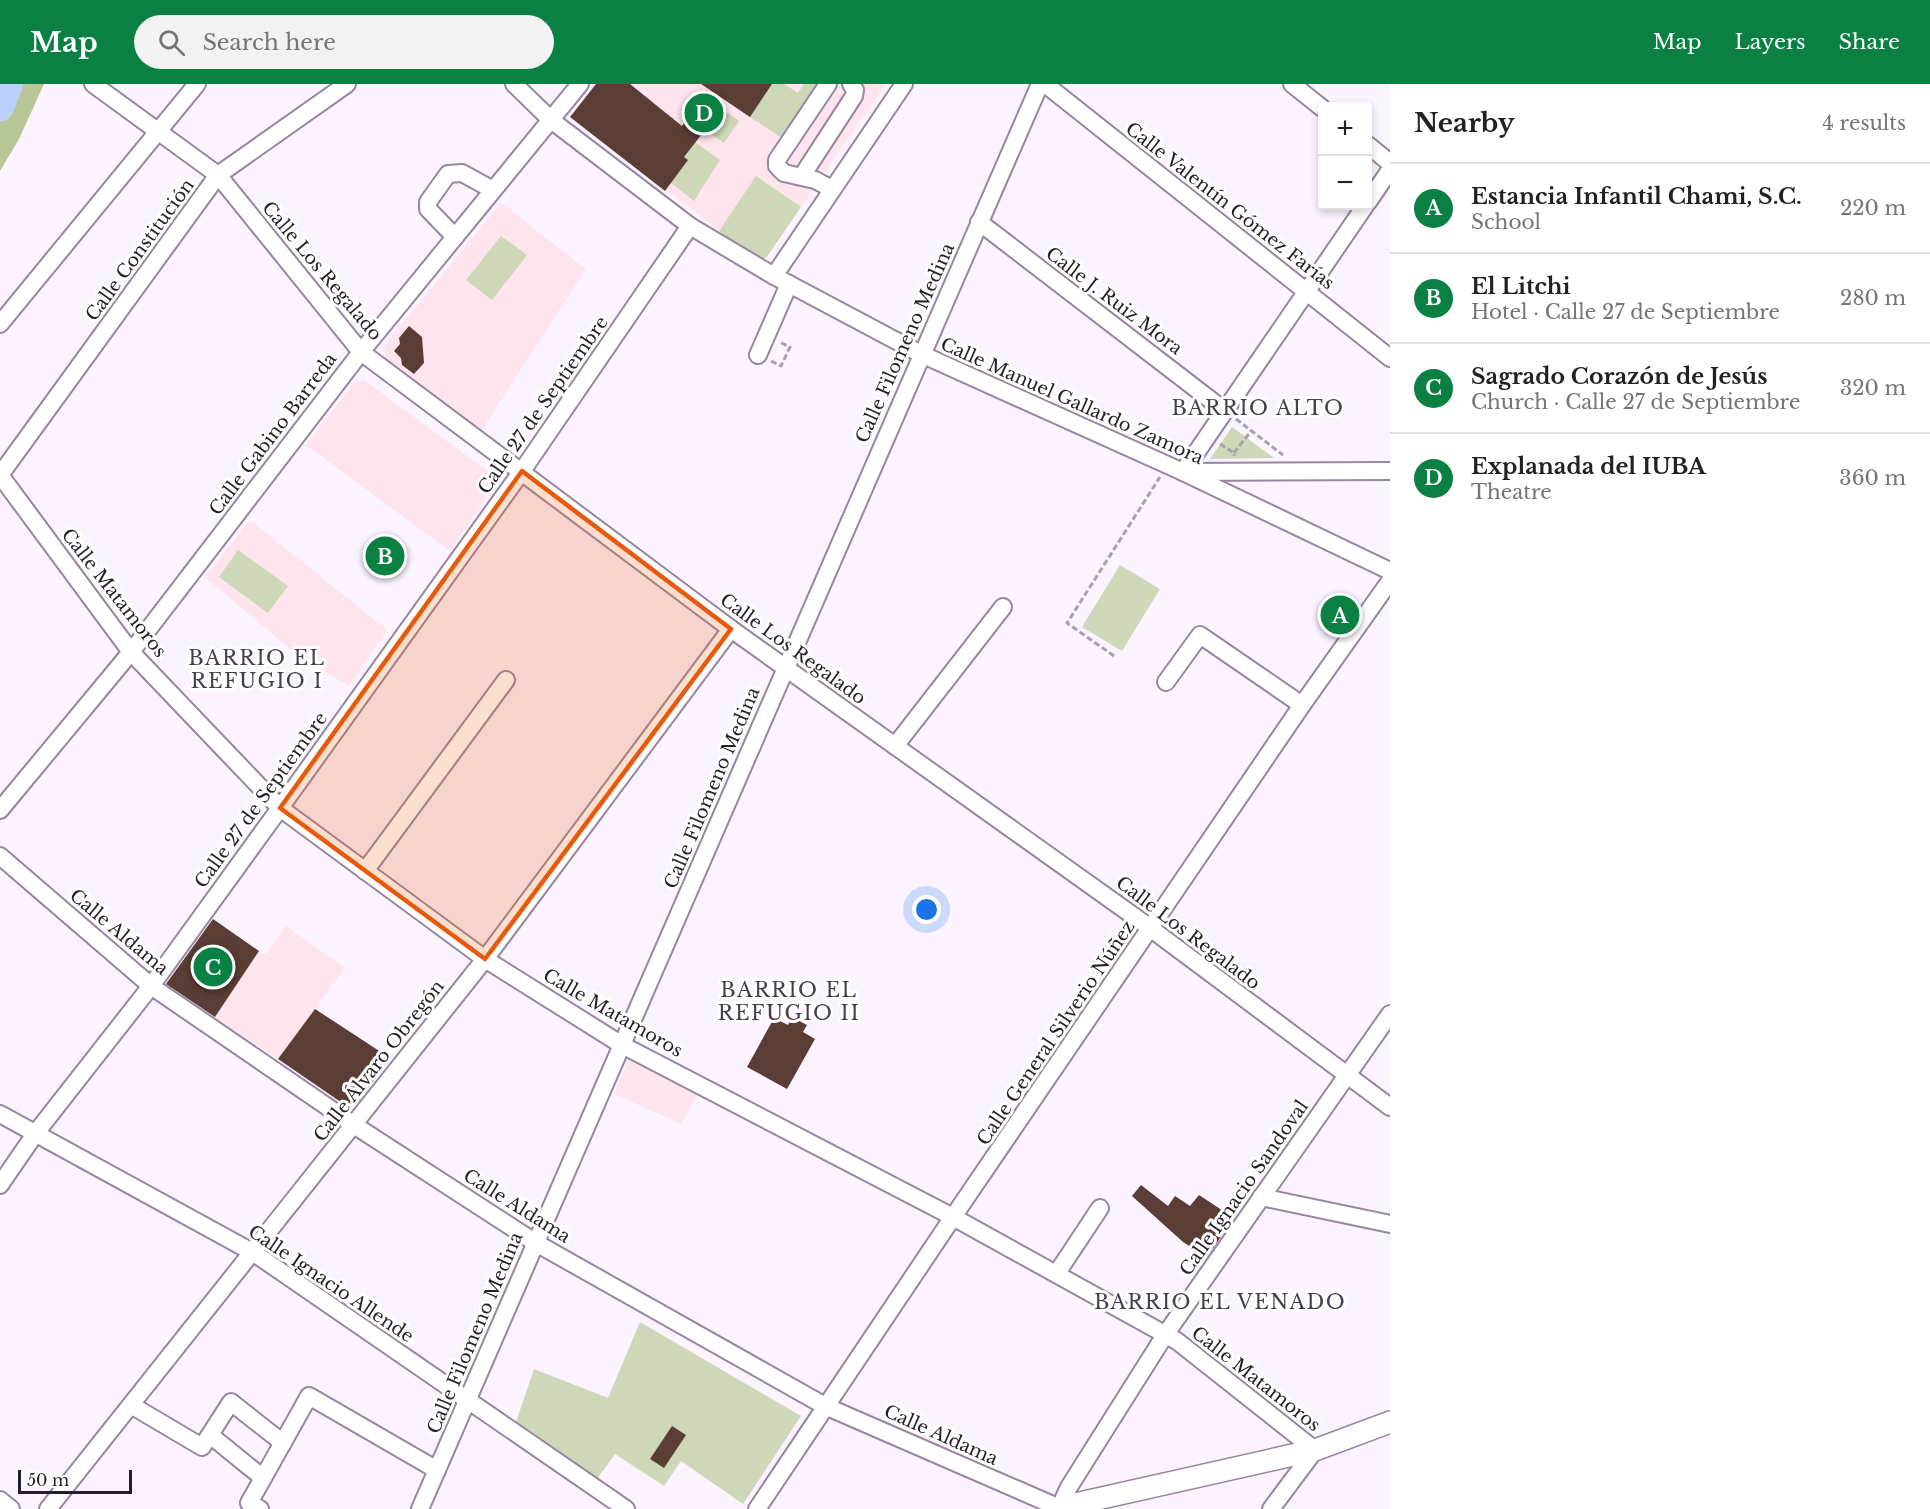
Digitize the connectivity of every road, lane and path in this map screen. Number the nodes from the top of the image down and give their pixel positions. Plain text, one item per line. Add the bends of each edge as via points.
1 (93, 84) edge
2 (197, 84) edge
3 (347, 84) edge
4 (514, 84) edge
5 (580, 84) edge
6 (828, 84) edge
7 (851, 84) edge
8 (904, 84) edge
9 (1040, 84) edge
10 (1045, 84) edge
11 (1292, 84) edge
12 (1318, 104) edge
13 (551, 120) junction
14 (158, 131) junction
15 (1372, 148) edge
16 (1390, 163) edge
17 (1390, 170) edge
18 (218, 176) junction
19 (802, 176) junction
20 (832, 189) junction
21 (493, 190) junction
22 (1372, 196) edge
23 (1362, 210) edge
24 (979, 222) junction
25 (690, 226) junction
26 (455, 237) junction
27 (782, 280) junction
28 (1306, 291) junction
29 (0, 324) edge
30 (361, 352) junction
31 (921, 354) junction
32 (758, 355) dead end
33 (1390, 358) edge
34 (1225, 411) junction
35 (1251, 431) junction
36 (1208, 436) junction
37 (1234, 453) junction
38 (1176, 469) junction
39 (522, 471) junction
40 (1390, 471) edge
41 (1235, 472) junction
42 (1305, 472) junction
43 (0, 475) edge
44 (1390, 571) edge
45 (1390, 581) edge
46 (1003, 607) dead end
47 (731, 630) junction
48 (131, 652) junction
49 (1114, 656) dead end
50 (785, 668) junction
51 (506, 680) dead end
52 (1166, 682) dead end
53 (1302, 705) junction
54 (895, 746) junction
55 (280, 808) junction
56 (0, 810) edge
57 (0, 856) edge
58 (365, 871) junction
59 (1150, 929) junction
60 (485, 959) junction
61 (151, 986) junction
62 (1390, 1014) edge
63 (622, 1044) junction
64 (1346, 1076) junction
65 (1390, 1107) edge
66 (0, 1114) edge
67 (354, 1125) junction
68 (35, 1134) junction
69 (0, 1185) edge
70 (1261, 1197) junction
71 (1100, 1208) dead end
72 (953, 1217) junction
73 (1390, 1224) edge
74 (536, 1243) junction
75 (254, 1253) junction
76 (1057, 1273) junction
77 (1165, 1335) junction
78 (468, 1399) junction
79 (131, 1405) junction
80 (825, 1406) junction
81 (1390, 1422) edge
82 (210, 1435) junction
83 (283, 1443) junction
84 (1315, 1450) junction
85 (1268, 1461) junction
86 (437, 1470) junction
87 (263, 1478) junction
88 (1286, 1488) junction
89 (0, 1500) edge
90 (11, 1509) edge
91 (48, 1509) edge
92 (260, 1509) edge
93 (420, 1509) edge
94 (626, 1509) edge
95 (757, 1509) edge
96 (1058, 1509) edge
97 (1270, 1509) edge

1 - 14 street, Calle Los Regalado
2 - 14 street
3 - 18 street, Calle Constitución
4 - 13 street, Calle Manuel Gallardo Zamora
5 - 13 street, Calle Gabino Barreda
6 - 19 street via 777,160 784,173
7 - 19 street via 854,96
8 - 20 street
9 - 24 street, Calle Filomeno Medina
10 - 28 street, Calle Valentín Gómez Farías
11 - 12 street
13 - 21 street, Calle Gabino Barreda
13 - 25 street, Calle Manuel Gallardo Zamora
14 - 18 street, Calle Los Regalado
14 - 29 street
15 - 16 street
17 - 22 street
18 - 30 street, Calle Los Regalado
18 - 43 street, Calle Constitución
19 - 20 street
20 - 27 street
21 - 26 street, Calle Gabino Barreda
21 - 26 street via 462,173 448,174 429,202 429,209
23 - 28 street
24 - 31 street, Calle Filomeno Medina
24 - 34 street, Calle J. Ruiz Mora
25 - 27 street, Calle Manuel Gallardo Zamora
25 - 39 street, Calle 27 de Septiembre
26 - 30 street, Calle Gabino Barreda
27 - 31 street, Calle Manuel Gallardo Zamora
27 - 32 street
28 - 33 street, Calle Valentín Gómez Farías
28 - 34 street
30 - 39 street, Calle Los Regalado
30 - 48 street, Calle Gabino Barreda
31 - 38 street, Calle Manuel Gallardo Zamora
31 - 50 street, Calle Filomeno Medina
34 - 35 path
34 - 36 street
35 - 37 path
35 - 42 path
36 - 37 path
36 - 38 street
37 - 41 path
38 - 41 street
38 - 44 street, Calle Manuel Gallardo Zamora
38 - 49 path via 1067,623
39 - 47 street, Calle Los Regalado
39 - 55 street, Calle 27 de Septiembre
40 - 42 street
41 - 42 street
43 - 48 street, Calle Matamoros
45 - 53 street, Calle General Silverio Núñez
46 - 54 street
47 - 50 street, Calle Los Regalado
47 - 60 street, Calle Álvaro Obregón
48 - 55 street, Calle Matamoros
48 - 56 street, Calle Gabino Barreda
50 - 54 street, Calle Los Regalado
50 - 63 street, Calle Filomeno Medina
51 - 58 street
52 - 53 street via 1200,635
53 - 59 street, Calle General Silverio Núñez
54 - 59 street, Calle Los Regalado
55 - 58 street, Calle Matamoros
55 - 61 street, Calle 27 de Septiembre
57 - 61 street, Calle Aldama
58 - 60 street, Calle Matamoros
59 - 64 street, Calle Los Regalado
59 - 72 street, Calle General Silverio Núñez
60 - 63 street, Calle Matamoros
60 - 67 street, Calle Álvaro Obregón
61 - 67 street, Calle Aldama
61 - 68 street, Calle 27 de Septiembre
62 - 64 street, Calle Ignacio Sandoval
63 - 72 street, Calle Matamoros
63 - 74 street, Calle Filomeno Medina
64 - 65 street, Calle Los Regalado
64 - 70 street, Calle Ignacio Sandoval
66 - 68 street, Calle Ignacio Allende
67 - 74 street, Calle Aldama
67 - 75 street, Calle Álvaro Obregón
68 - 69 street, Calle 27 de Septiembre
68 - 75 street, Calle Ignacio Allende
70 - 73 street
70 - 77 street, Calle Ignacio Sandoval
71 - 76 street
72 - 76 street, Calle Matamoros
72 - 80 street, Calle General Silverio Núñez
74 - 78 street, Calle Filomeno Medina
74 - 80 street, Calle Aldama
75 - 78 street, Calle Ignacio Allende
75 - 79 street, Calle Álvaro Obregón
76 - 77 street, Calle Matamoros
77 - 84 street, Calle Matamoros
77 - 96 street, Calle Ignacio Sandoval
78 - 86 street, Calle Filomeno Medina
78 - 94 street, Calle Ignacio Allende
79 - 82 street via 202,1448
79 - 91 street, Calle Álvaro Obregón
80 - 95 street, Calle General Silverio Núñez
80 - 96 street, Calle Aldama
81 - 84 main road
82 - 83 street via 231,1402
82 - 87 street
83 - 86 street via 309,1396
83 - 87 street
84 - 85 main road
84 - 88 street
85 - 88 street via 1283,1465 1288,1474
85 - 96 main road
86 - 93 street, Calle Filomeno Medina
87 - 92 street via 249,1503
88 - 97 street
89 - 90 street

